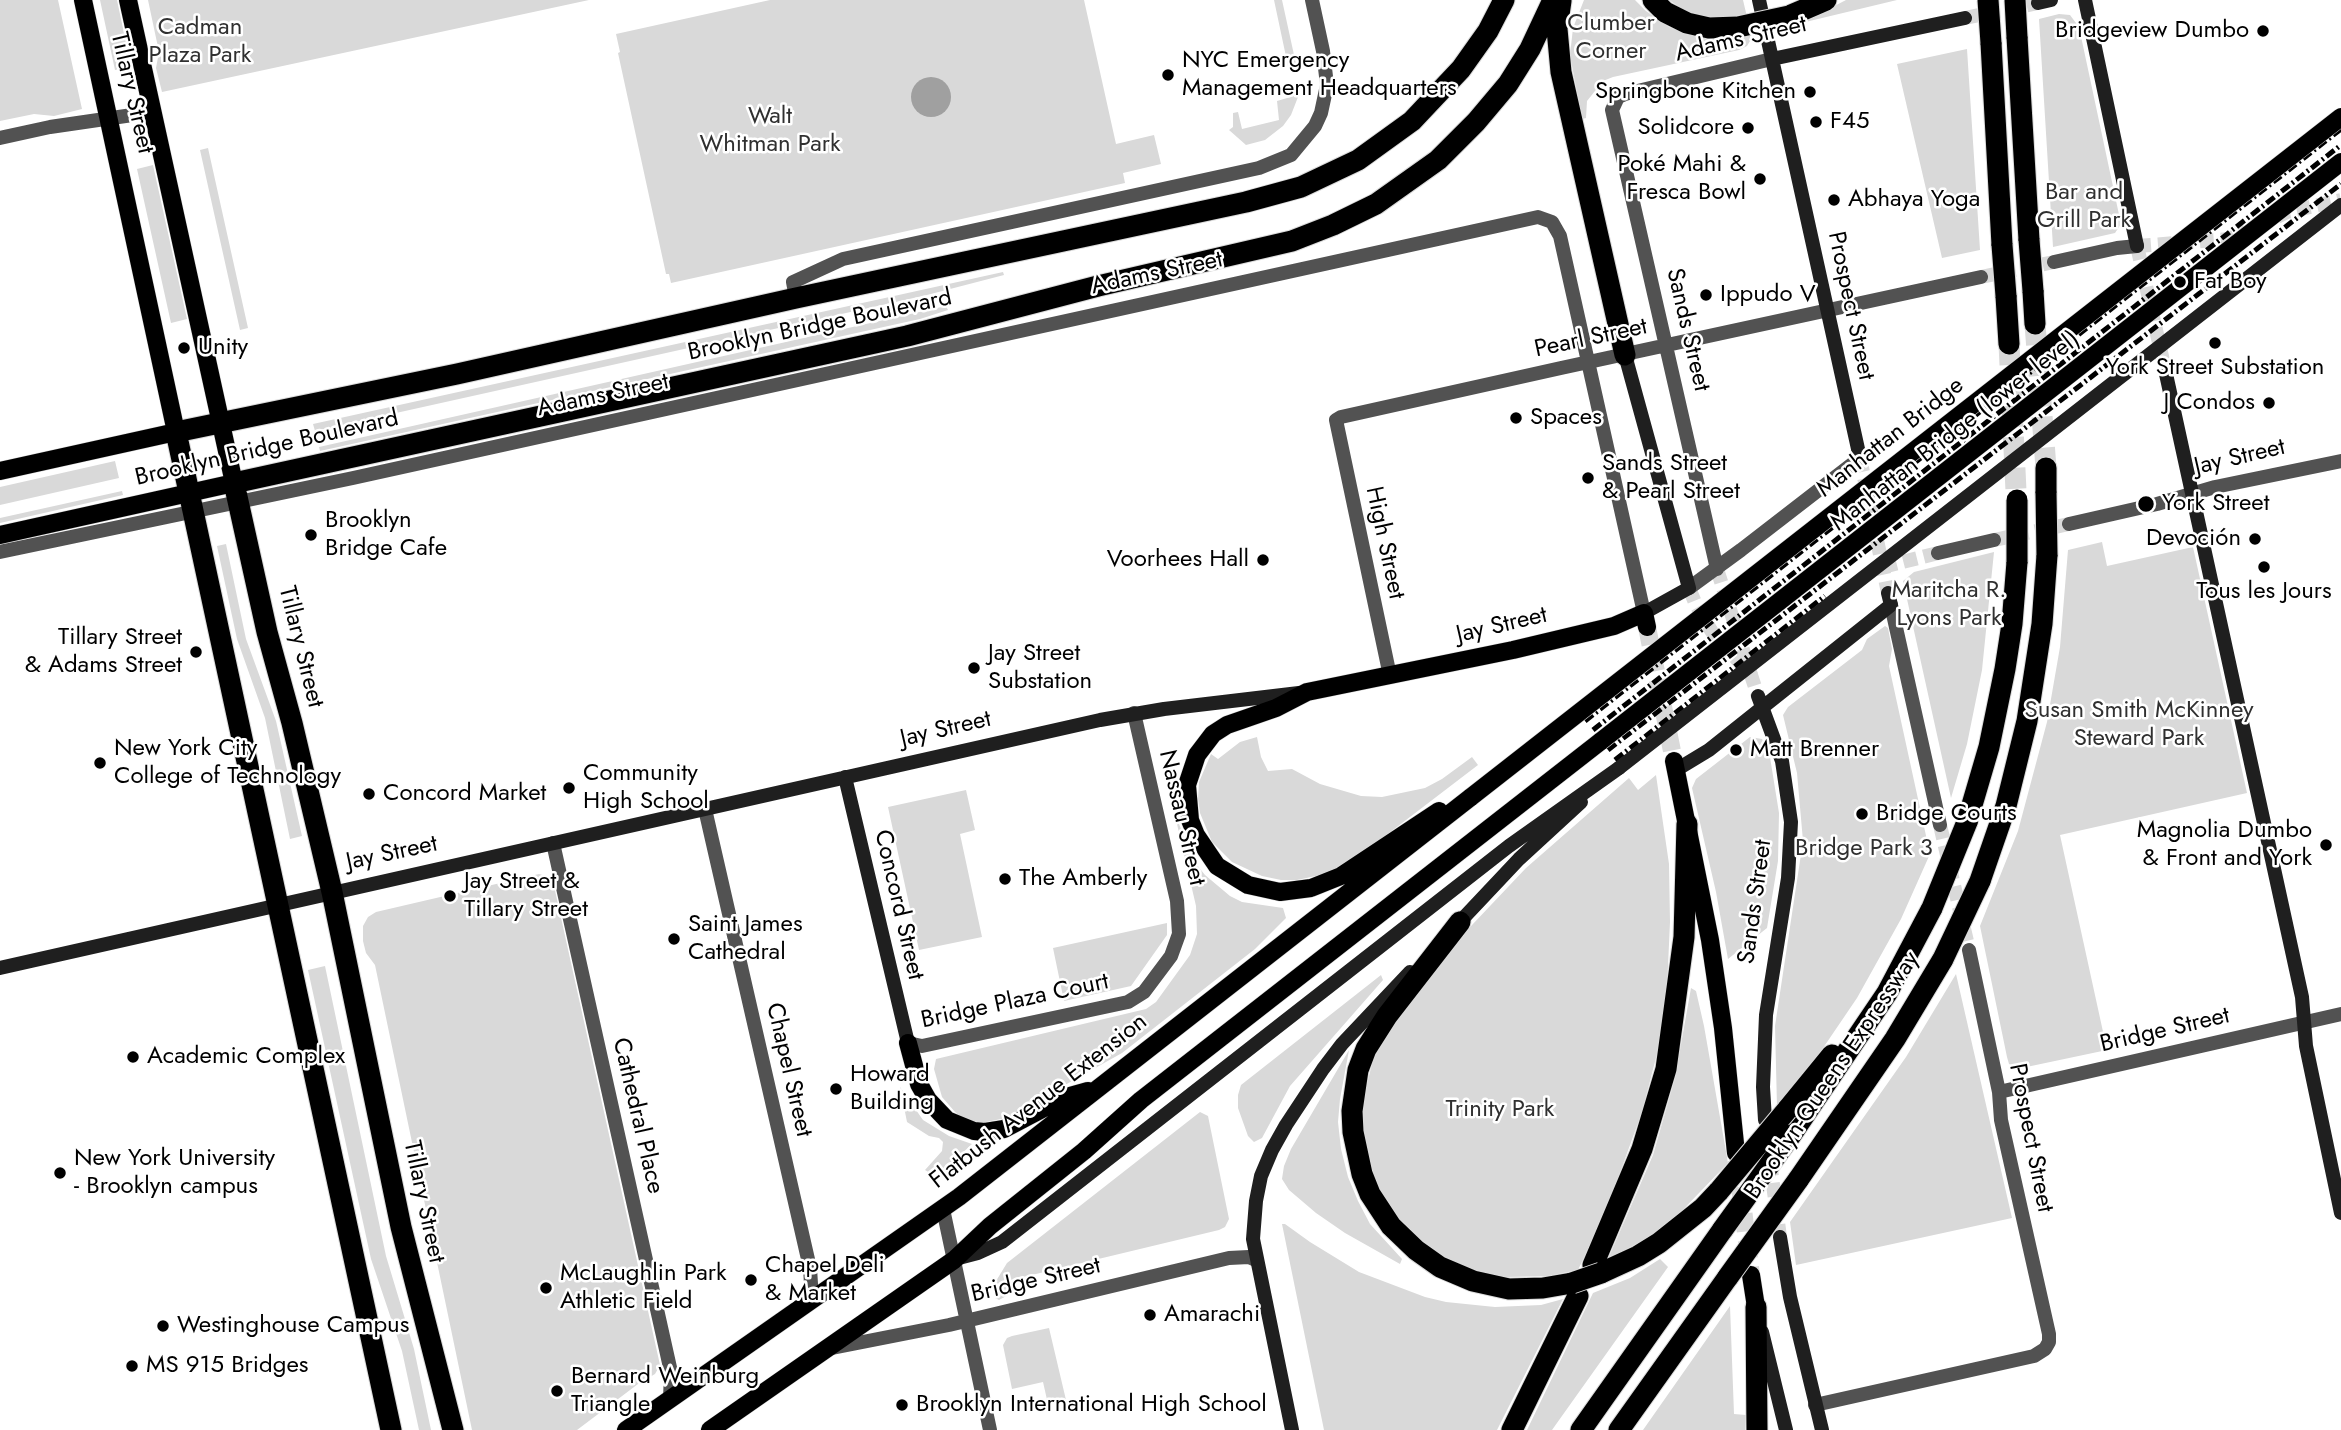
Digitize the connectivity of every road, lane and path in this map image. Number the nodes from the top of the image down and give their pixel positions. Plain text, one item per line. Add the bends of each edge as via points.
1 (83, 0) edge
2 (128, 0) edge
3 (1312, 0) edge
4 (1504, 0) edge
5 (1553, 0) edge
6 (1561, 0) edge
7 (1653, 0) edge
8 (1759, 0) edge
9 (1826, 0) edge
10 (1988, 0) edge
11 (2015, 0) edge
12 (2085, 0) edge
13 (1965, 18) tunnel mouth
14 (1772, 59) junction
15 (1614, 103) joint
16 (153, 112) junction
17 (2341, 117) edge
18 (109, 118) junction
19 (0, 138) edge
20 (2341, 162) edge
21 (2341, 205) edge
22 (2137, 246) joint
23 (2054, 262) tunnel mouth
24 (1981, 277) tunnel mouth
25 (794, 290) junction
26 (1828, 311) junction
27 (2035, 324) tunnel mouth
28 (2009, 344) tunnel mouth
29 (1665, 346) junction
30 (1625, 355) junction
31 (1588, 362) junction
32 (2166, 374) tunnel mouth
33 (1336, 420) joint
34 (220, 423) junction
35 (176, 432) junction
36 (1860, 458) joint
37 (2341, 461) edge
38 (2046, 468) tunnel mouth
39 (0, 471) edge
40 (236, 493) junction
41 (2192, 494) junction
42 (2017, 495) tunnel mouth
43 (191, 502) junction
44 (2069, 524) tunnel mouth
45 (0, 535) edge
46 (1994, 540) tunnel mouth
47 (0, 552) edge
48 (1938, 553) tunnel mouth
49 (1717, 569) junction
50 (1689, 588) junction
51 (1889, 599) joint
52 (1646, 620) junction
53 (1390, 676) junction
54 (1307, 692) junction
55 (1760, 702) junction
56 (1134, 713) junction
57 (1675, 766) joint
58 (1619, 768) junction
59 (845, 776) junction
60 (1471, 797) junction
61 (705, 809) junction
62 (1687, 824) junction
63 (1940, 825) tunnel mouth
64 (553, 843) junction
65 (332, 892) junction
66 (278, 904) junction
67 (1460, 922) junction
68 (1179, 934) joint
69 (1969, 950) tunnel mouth
70 (0, 968) edge
71 (2341, 1014) edge
72 (1871, 1017) junction
73 (2304, 1022) junction
74 (908, 1043) junction
75 (1095, 1090) junction
76 (1999, 1092) junction
77 (1765, 1120) dead end
78 (1736, 1153) tunnel mouth
79 (943, 1209) junction
80 (2341, 1213) edge
81 (1780, 1237) tunnel mouth
82 (954, 1260) junction
83 (1256, 1260) junction
84 (1597, 1269) junction
85 (1751, 1275) tunnel mouth
86 (1575, 1289) junction
87 (812, 1300) junction
88 (1756, 1307) junction
89 (967, 1321) junction
90 (826, 1349) junction
91 (670, 1399) junction
92 (1815, 1405) junction
93 (391, 1430) edge
94 (453, 1430) edge
95 (626, 1430) edge
96 (710, 1430) edge
97 (990, 1430) edge
98 (1292, 1430) edge
99 (1512, 1430) edge
100 (1581, 1430) edge
101 (1619, 1430) edge
102 (1757, 1430) edge
103 (1786, 1430) edge
104 (1822, 1430) edge

1 - 18 main road, Tillary Street
2 - 16 main road, Tillary Street
3 - 25 street via 1326,68 1325,98 1315,127 1291,155 1247,171 856,256 831,263
4 - 25 highway, Brooklyn Bridge Boulevard via 1461,69 1412,121 1358,160 1301,187 1233,205
5 - 40 highway, Brooklyn Bridge Boulevard via 1508,84 1438,160 1376,204 1292,241
6 - 30 highway via 1557,29 1561,72
7 - 9 highway, bridge via 1687,23 1709,28 1789,16
8 - 14 main road, Prospect Street
10 - 28 highway, bridge
11 - 27 highway, bridge
12 - 22 main road
13 - 14 main road, Adams Street
14 - 15 street, Adams Street via 1625,94
14 - 26 main road, Prospect Street
15 - 29 street, Sands Street via 1613,117
16 - 18 street
16 - 34 main road, Tillary Street
17 - 60 main road, Manhattan Bridge, bridge
18 - 19 street
18 - 35 main road, Tillary Street
20 - 82 main road, Manhattan Bridge (lower level), bridge via 1141,1100
21 - 58 main road, bridge
22 - 23 street
24 - 26 street, Pearl Street
25 - 34 highway via 457,374
26 - 29 street, Pearl Street
26 - 36 main road, Prospect Street
29 - 30 street, Pearl Street
29 - 49 street, Sands Street
30 - 31 street, Pearl Street
30 - 50 main road
31 - 33 street, Pearl Street
31 - 40 street, Adams Street via 1560,236 1546,218 1525,219
31 - 52 street
32 - 41 main road
33 - 53 street, High Street
34 - 35 highway
34 - 40 main road, Tillary Street
35 - 39 main road
35 - 43 highway, Tillary Street
36 - 49 street, Jay Street
37 - 41 street, Jay Street
38 - 101 highway, Brooklyn-Queens Expressway, bridge via 2047,555 2039,647 2006,806 1980,881 1943,959 1895,1039
40 - 43 main road, Brooklyn Bridge Boulevard
40 - 65 highway, Tillary Street
41 - 44 street, Jay Street
41 - 73 main road
42 - 72 highway, Brooklyn-Queens Expressway, bridge via 2012,624 1989,747 1967,822 1932,908
43 - 45 main road, Brooklyn Bridge Boulevard
43 - 47 street
43 - 66 highway, Tillary Street
46 - 48 street
49 - 50 street, Jay Street
50 - 52 main road, Jay Street
51 - 55 main road
51 - 63 street
52 - 53 main road, Jay Street
53 - 54 main road, Jay Street
54 - 56 main road, Jay Street
54 - 60 main road via 1218,730 1206,741 1190,770 1187,802 1196,835 1217,866 1232,877 1280,892 1311,888 1358,867 1435,812
55 - 57 main road via 1709,750
55 - 77 main road, Sands Street via 1782,761 1791,835 1766,1015
56 - 59 main road, Jay Street
56 - 68 street, Nassau Street via 1177,901
57 - 62 main road, Sands Street
58 - 67 main road via 1519,859
58 - 82 main road via 1509,846 1002,1242
59 - 61 main road, Jay Street
59 - 74 main road, Concord Street
60 - 75 main road, Flatbush Avenue Extension
61 - 64 main road, Jay Street
61 - 87 street, Chapel Street via 808,1260
62 - 78 main road, Sands Street via 1715,972
62 - 84 highway via 1684,937 1666,1069
64 - 65 main road, Jay Street
64 - 91 street, Cathedral Place via 671,1372
65 - 66 main road, Jay Street
65 - 94 highway, Tillary Street via 401,1227
66 - 70 main road, Jay Street
66 - 93 highway, Tillary Street
67 - 83 main road via 1342,1044 1286,1125 1261,1176 1254,1222
67 - 86 highway via 1366,1049 1352,1111 1362,1174 1391,1226 1440,1267 1509,1289
68 - 74 street, Bridge Plaza Court via 1171,956 1144,992 1128,1002 922,1046
69 - 76 street, Prospect Street
71 - 73 street, Bridge Street
72 - 84 highway, bridge via 1825,1063 1703,1208 1638,1256
72 - 100 highway, Brooklyn-Queens Expressway, bridge
73 - 76 street, Bridge Street
73 - 80 main road
74 - 75 main road via 928,1100 947,1120 974,1130 1004,1129 1063,1098
75 - 79 main road, Flatbush Avenue Extension
76 - 92 street, Prospect Street via 2001,1120 2049,1334 2045,1349 2034,1356
79 - 82 street
79 - 87 main road, Flatbush Avenue Extension
81 - 92 main road
82 - 89 street
82 - 90 main road
83 - 89 street, Bridge Street via 1229,1258
83 - 98 main road
84 - 86 highway, bridge
85 - 88 main road
86 - 99 highway
87 - 91 main road, Flatbush Avenue Extension
88 - 102 highway
88 - 103 main road
89 - 90 street, Bridge Street
89 - 97 street
90 - 96 main road
91 - 95 main road, Flatbush Avenue Extension
92 - 104 main road

